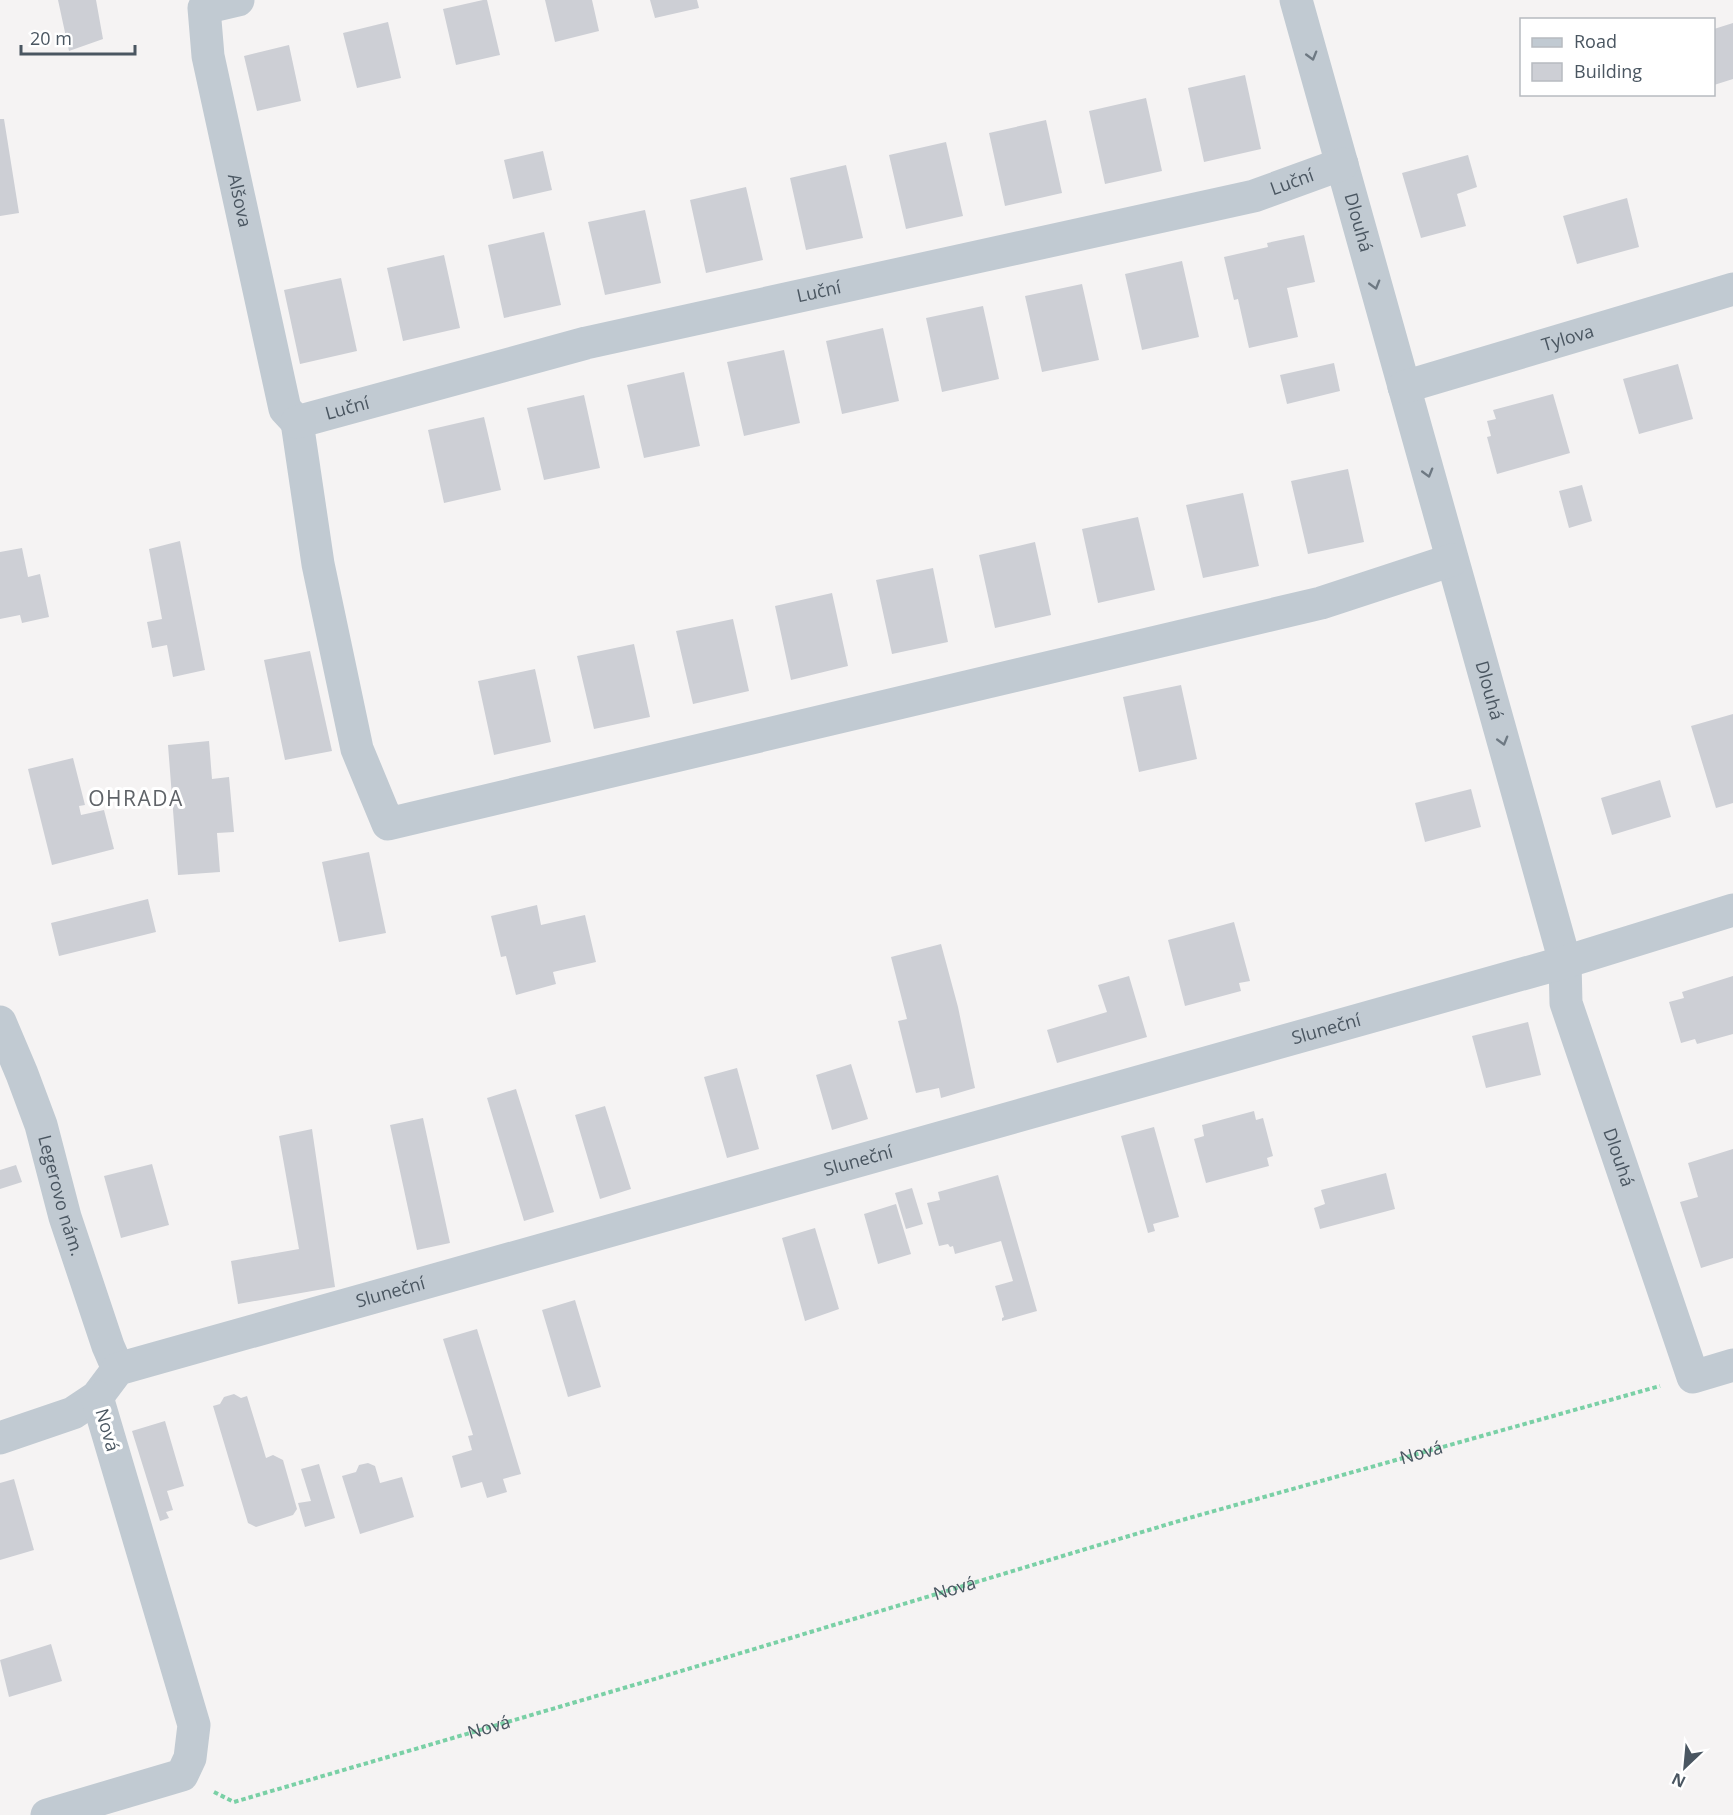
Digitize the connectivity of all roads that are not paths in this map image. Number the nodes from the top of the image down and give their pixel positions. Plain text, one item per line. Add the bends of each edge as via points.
1 (238, 0) edge
2 (1296, 0) edge
3 (1342, 164) junction
4 (1733, 288) edge
5 (1404, 387) junction
6 (297, 422) junction
7 (1452, 560) junction
8 (1733, 910) edge
9 (1565, 962) junction
10 (0, 1022) edge
11 (1733, 1365) edge
12 (118, 1369) junction
13 (97, 1396) junction
14 (0, 1438) edge
15 (46, 1815) edge

1 - 6 street, Alšova via 204,8 208,56 285,409
2 -> 3 street, Dlouhá
3 -> 5 street, Dlouhá
3 - 6 street, Luční via 1254,196 586,343
4 - 5 street, Tylova
5 -> 7 street, Dlouhá
6 - 7 street via 318,564 357,749 388,824 1321,603
7 -> 9 street, Dlouhá
8 - 9 street, Sluneční
9 - 11 street, Dlouhá via 1566,1003 1693,1377
9 - 12 street, Sluneční
10 - 12 street, Legerovo nám. via 41,1125 65,1217
12 - 13 street
13 - 14 street via 73,1413
13 - 15 street, Nová via 194,1725 190,1758 182,1775

